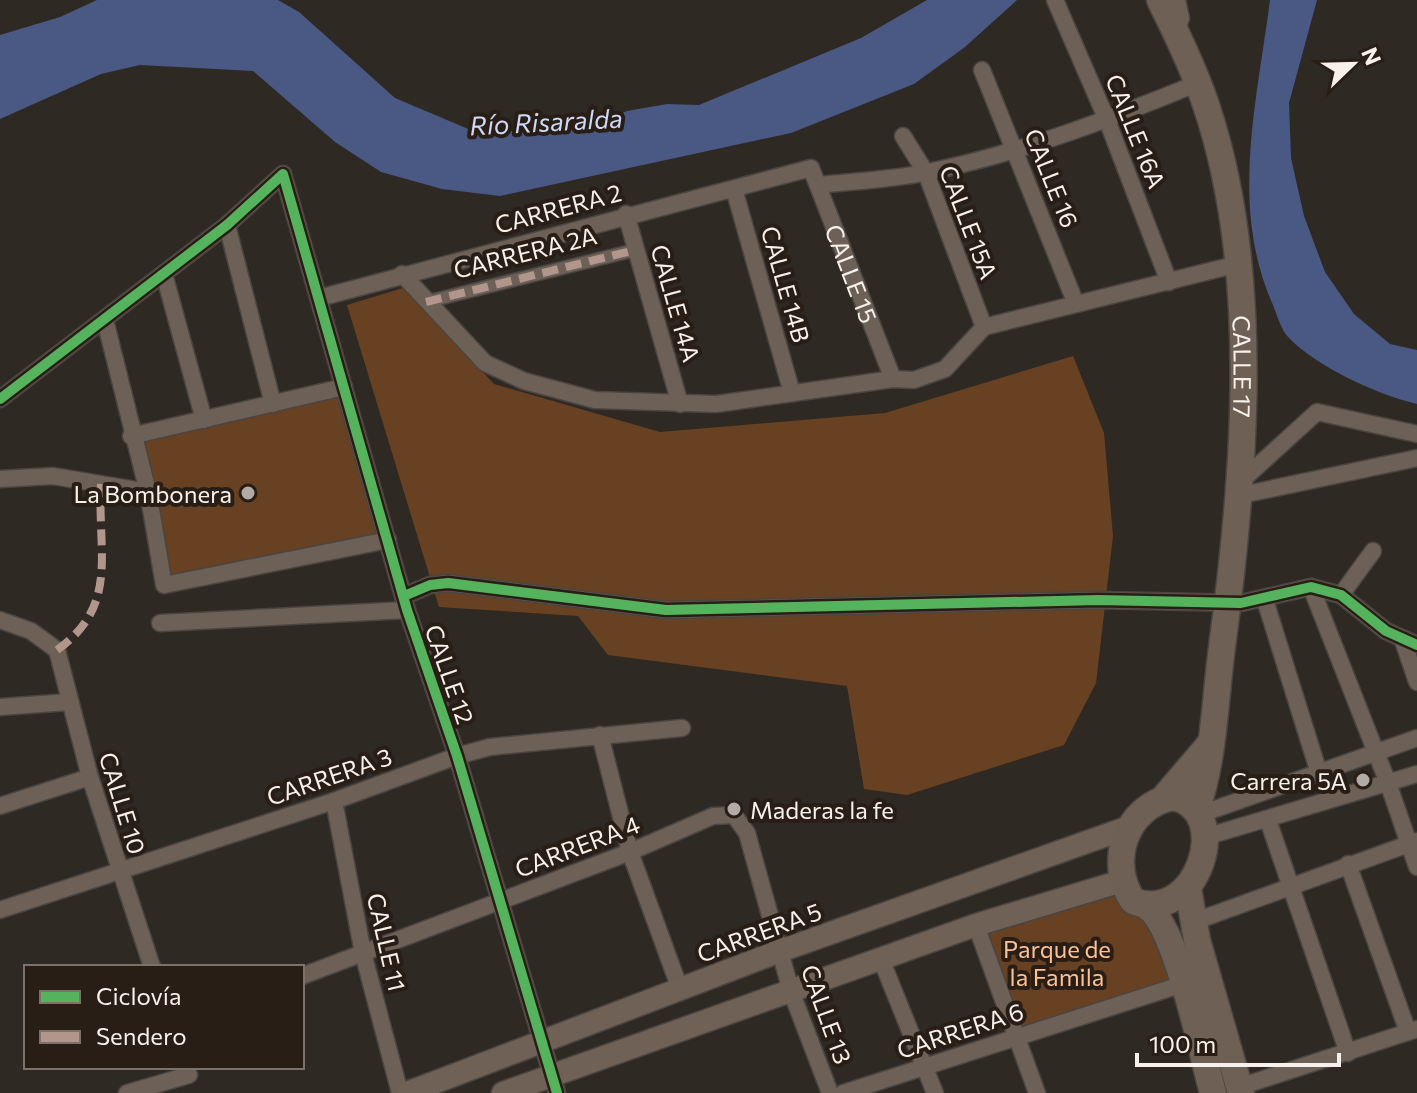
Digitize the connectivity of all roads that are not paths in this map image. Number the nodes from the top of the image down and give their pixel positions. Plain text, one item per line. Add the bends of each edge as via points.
1 (1055, 0) edge
2 (1160, 0) edge
3 (1177, 0) edge
4 (1176, 33) junction
5 (982, 70) dead end
6 (1198, 83) junction
7 (1107, 120) junction
8 (903, 136) dead end
9 (1017, 150) junction
10 (811, 168) joint
11 (926, 173) junction
12 (818, 185) junction
13 (734, 189) junction
14 (626, 214) junction
15 (227, 225) junction
16 (635, 250) junction
17 (1238, 264) junction
18 (164, 274) junction
19 (402, 274) junction
20 (1169, 282) junction
21 (319, 298) junction
22 (426, 302) junction
23 (1076, 304) junction
24 (105, 320) junction
25 (984, 327) junction
26 (893, 379) junction
27 (344, 387) junction
28 (792, 393) junction
29 (0, 399) edge
30 (273, 404) junction
31 (680, 404) junction
32 (204, 420) junction
33 (1417, 434) edge
34 (131, 436) junction
35 (1417, 458) edge
36 (0, 479) edge
37 (1238, 490) junction
38 (148, 492) junction
39 (388, 540) junction
40 (1373, 551) dead end
41 (1311, 587) junction
42 (1341, 595) junction
43 (1265, 600) junction
44 (406, 603) junction
45 (1228, 603) junction
46 (0, 620) edge
47 (160, 623) dead end
48 (1410, 643) edge
49 (1417, 682) edge
50 (69, 702) junction
51 (0, 707) edge
52 (682, 728) dead end
53 (600, 735) junction
54 (1417, 738) edge
55 (1210, 744) junction
56 (1374, 753) junction
57 (457, 756) junction
58 (1319, 773) junction
59 (1417, 774) edge
60 (90, 777) junction
61 (1388, 783) junction
62 (1163, 799) junction
63 (334, 801) junction
64 (0, 806) edge
65 (734, 815) joint
66 (1201, 820) junction
67 (1268, 820) junction
68 (1132, 826) junction
69 (1413, 842) edge
70 (630, 852) junction
71 (1348, 864) junction
72 (1417, 867) edge
73 (120, 872) junction
74 (1122, 881) junction
75 (1289, 885) junction
76 (1188, 888) junction
77 (499, 903) junction
78 (1146, 906) junction
79 (0, 910) edge
80 (1193, 922) junction
81 (976, 925) junction
82 (780, 951) junction
83 (363, 953) junction
84 (881, 959) junction
85 (151, 965) edge
86 (304, 975) edge
87 (1183, 984) junction
88 (680, 989) junction
89 (791, 991) junction
90 (1412, 1031) edge
91 (1016, 1037) junction
92 (540, 1040) junction
93 (1348, 1053) junction
94 (925, 1067) junction
95 (188, 1071) edge
96 (554, 1085) edge
97 (1240, 1090) edge
98 (127, 1093) edge
99 (194, 1093) edge
100 (400, 1093) edge
101 (407, 1093) edge
102 (503, 1093) edge
103 (830, 1093) edge
104 (843, 1093) edge
105 (935, 1093) edge
106 (1037, 1093) edge
107 (1213, 1093) edge

1 - 7 street, CALLE 16A
2 - 4 main road, CALLE 17
3 - 4 street via 1181,18
4 - 6 main road, CALLE 17
5 - 9 street, CALLE 16
6 - 7 street
6 - 17 main road, CALLE 17 via 1218,148
7 - 9 street
7 - 20 street, CALLE 16A
8 - 11 street, CALLE 15A
9 - 11 street
9 - 23 street, CALLE 16
10 - 12 street, CALLE 15
10 - 13 street, CARRERA 2
11 - 12 street
11 - 25 street, CALLE 15A
12 - 26 street, CALLE 15
13 - 14 street, CARRERA 2
13 - 28 street, CALLE 14B
14 - 16 street, CALLE 14A
14 - 19 street, CARRERA 2
15 - 18 street
15 - 21 street, CALLE 12 via 283,174
15 - 30 street
16 - 22 street, CARRERA 2A
16 - 31 street, CALLE 14A
17 - 20 street
17 - 37 main road, CALLE 17
18 - 24 street
18 - 32 street
19 - 21 street, CARRERA 2
19 - 22 street
20 - 23 street
21 - 27 street, CALLE 12
22 - 31 street via 485,363 524,381 595,400
23 - 25 street
24 - 29 street
24 - 34 street
25 - 26 street via 945,369 914,380
26 - 28 street
27 - 30 street
27 - 39 street, CALLE 12
28 - 31 street
30 - 32 street
32 - 34 street
33 - 37 street via 1317,412
34 - 38 street
35 - 37 street
36 - 38 street via 53,476
37 - 45 main road, CALLE 17
38 - 39 street via 164,585
39 - 44 street, CALLE 12
40 - 42 street
41 - 42 street
41 - 43 street
41 - 56 street
42 - 48 street
43 - 45 street
43 - 58 street
44 - 45 street via 430,585 448,583 666,610 1098,600
44 - 47 street
44 - 57 street, CALLE 12
45 - 55 main road, CALLE 17
46 - 50 street, CALLE 10 via 31,631 57,650
48 - 49 street
50 - 51 street
50 - 60 street, CALLE 10
52 - 53 street, CARRERA 3
53 - 57 street, CARRERA 3 via 490,747
53 - 70 street
54 - 56 street
55 - 62 main road
55 - 66 main road, CALLE 17
56 - 58 street
56 - 61 street
57 - 63 street, CARRERA 3
57 - 77 street, CALLE 12
58 - 66 street
59 - 61 street
60 - 64 street
60 - 73 street, CALLE 10
61 - 67 street
61 - 69 street
62 - 66 main road via 1182,799
62 - 68 main road
63 - 73 street, CARRERA 3
63 - 83 street, CALLE 11
65 - 70 street, CARRERA 4 via 713,816
65 - 82 street, CALLE 13 via 747,833
66 - 67 street
66 - 76 main road via 1202,857
67 - 75 street
68 - 74 main road via 1120,855
68 - 82 main road, CARRERA 5
69 - 71 street
69 - 72 street
70 - 77 street, CARRERA 4
70 - 88 street
71 - 75 street
71 - 90 street
73 - 79 street, CARRERA 3
73 - 85 street, CALLE 10
74 - 78 main road via 1133,901
74 - 81 main road
75 - 80 street
75 - 93 street
76 - 78 main road via 1171,900
76 - 80 main road
77 - 83 street, CARRERA 4
77 - 92 street, CALLE 12
78 - 87 main road via 1159,915
80 - 97 main road
81 - 84 main road
81 - 91 street
82 - 88 main road, CARRERA 5
82 - 89 street, CALLE 13
83 - 86 street, CARRERA 4
83 - 100 street, CALLE 11
84 - 89 main road
84 - 94 street
87 - 91 street, CARRERA 6
87 - 107 main road
88 - 92 main road, CARRERA 5
89 - 96 main road
89 - 103 street, CALLE 13
90 - 93 street
91 - 94 street, CARRERA 6
91 - 106 street
92 - 96 street, CALLE 12
92 - 101 main road, CARRERA 5
93 - 97 street
94 - 104 street, CARRERA 6
94 - 105 street
95 - 98 street
95 - 99 street
96 - 102 main road

